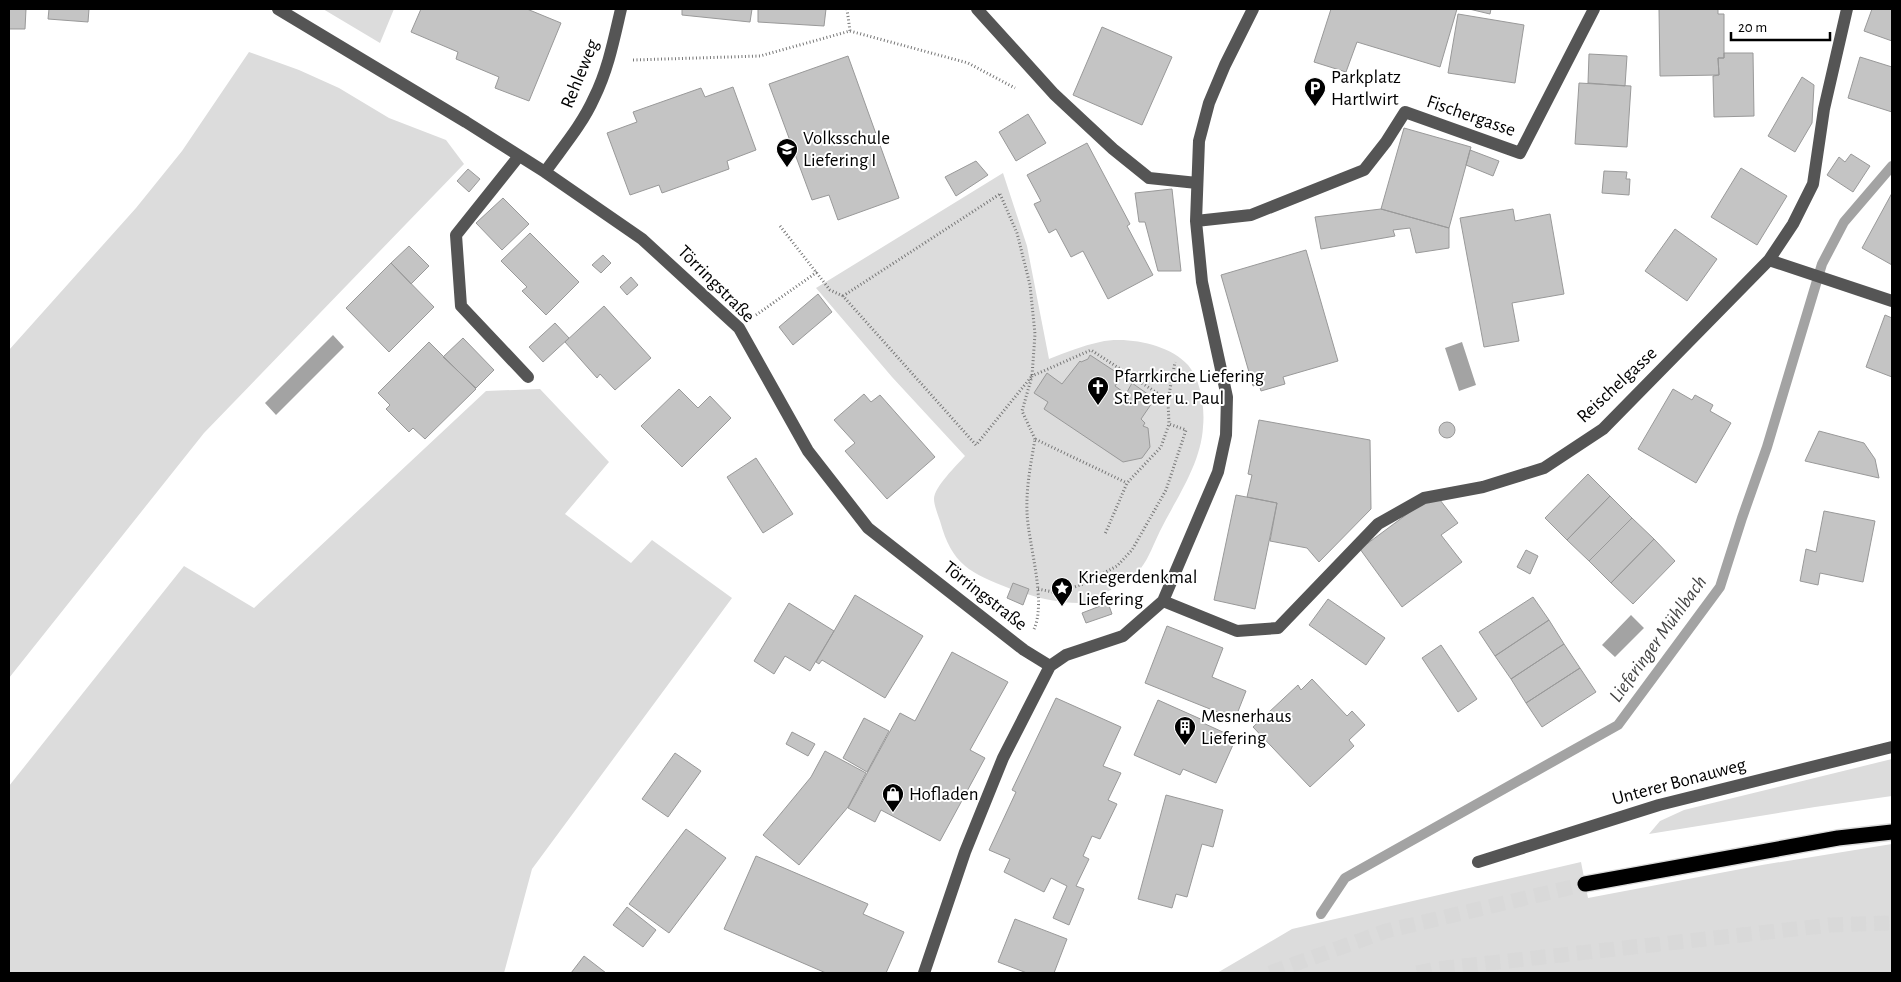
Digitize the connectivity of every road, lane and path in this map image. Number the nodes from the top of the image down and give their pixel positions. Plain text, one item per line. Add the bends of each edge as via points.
1 (278, 9) edge
2 (622, 9) edge
3 (847, 9) edge
4 (977, 9) edge
5 (1253, 9) edge
6 (1594, 9) edge
7 (1846, 9) edge
8 (850, 31) junction
9 (609, 61) junction
10 (1018, 89) dead end
11 (519, 156) junction
12 (545, 172) junction
13 (1197, 183) junction
14 (1196, 221) junction
15 (780, 226) dead end
16 (1769, 260) junction
17 (817, 272) junction
18 (843, 296) junction
19 (1892, 301) edge
20 (738, 328) junction
21 (1175, 362) dead end
22 (528, 376) dead end
23 (1032, 376) junction
24 (1168, 400) junction
25 (1169, 424) junction
26 (1035, 439) junction
27 (1127, 483) junction
28 (1105, 534) dead end
29 (1038, 590) junction
30 (1163, 601) junction
31 (1024, 650) junction
32 (1050, 666) junction
33 (1892, 747) edge
34 (1892, 832) edge
35 (1478, 862) dead end
36 (1585, 884) tunnel mouth
37 (924, 973) edge

1 - 11 street, Törringstraße
2 - 9 street, Rehleweg
3 - 8 path
4 - 13 street via 1084,124 1149,178
5 - 13 street via 1209,103 1200,141
6 - 14 street, Fischergasse via 1520,153 1405,112 1364,170 1251,215
7 - 16 street, Reischelgasse via 1824,109 1813,184 1793,224
8 - 9 path via 760,56
8 - 10 path via 968,62
9 - 12 street, Rehleweg via 594,98
11 - 12 street, Törringstraße
11 - 22 street via 456,235 461,306
12 - 20 street, Törringstraße via 642,239
13 - 14 street
14 - 30 street via 1202,282 1227,397 1226,435 1218,472
15 - 17 path
16 - 19 street
16 - 30 street, Reischelgasse via 1602,429 1544,468 1483,487 1424,498 1378,524 1278,628 1237,631
17 - 18 path via 830,290
17 - 20 path
18 - 23 path via 976,445
18 - 23 path via 1000,194 1017,233 1030,285 1035,334
20 - 31 street, Törringstraße via 808,451 868,528
21 - 24 path
23 - 24 path via 1091,350
23 - 26 path via 1022,411
24 - 25 path
25 - 27 path via 1161,448
25 - 29 path via 1186,430 1166,490 1132,550 1117,566 1084,584 1058,593
26 - 27 path
26 - 29 path via 1027,512
27 - 28 path
29 - 31 path via 1036,626
30 - 32 street via 1123,636 1066,655
31 - 32 street, Törringstraße
32 - 37 street via 1003,758 965,852
33 - 35 street, Unterer Bonauweg via 1659,805
34 - 36 highway via 1838,838

